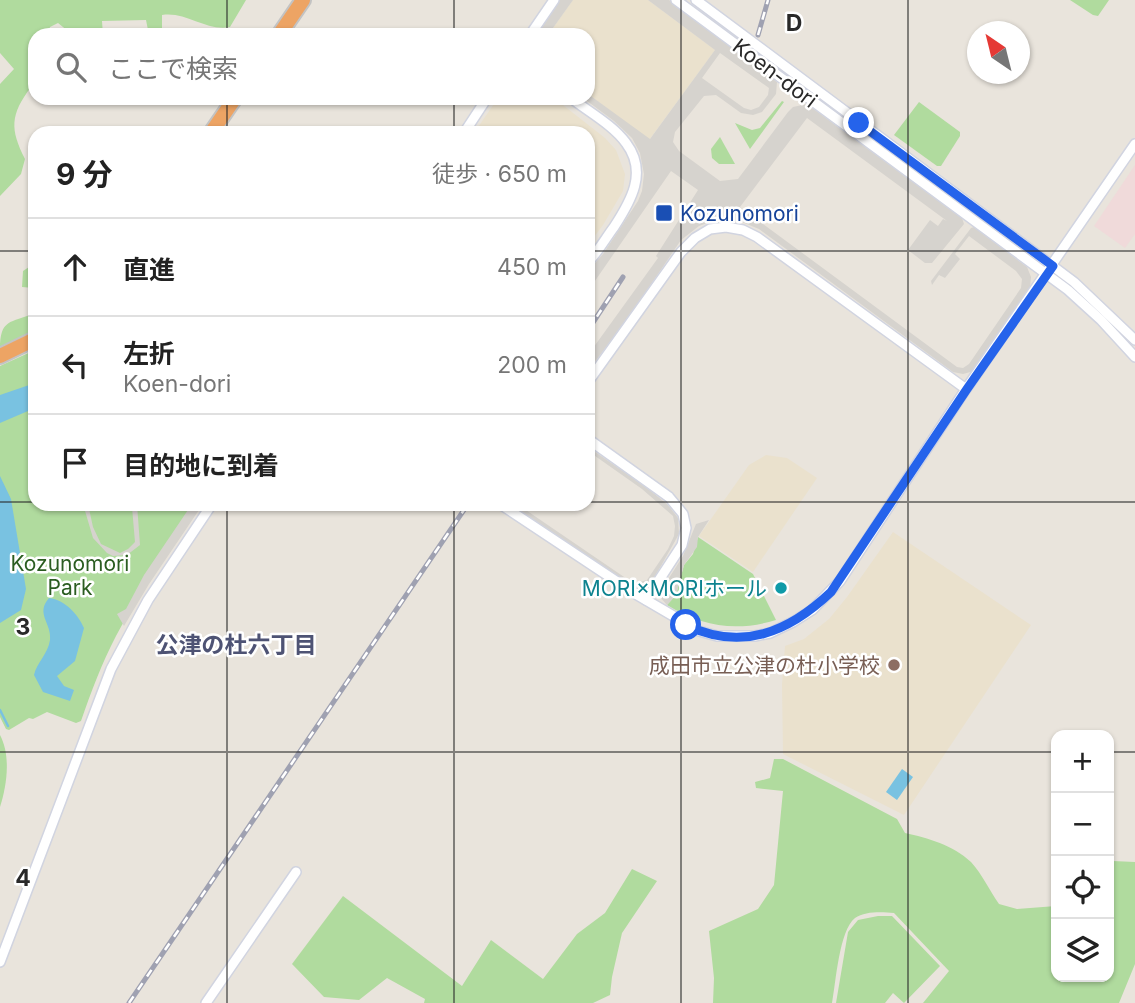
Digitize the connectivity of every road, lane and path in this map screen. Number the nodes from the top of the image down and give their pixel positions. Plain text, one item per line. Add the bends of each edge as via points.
1 (303, 0) edge
2 (554, 0) edge
3 (676, 0) edge
4 (696, 0) edge
5 (284, 28) edge
6 (535, 28) edge
7 (230, 105) edge
8 (482, 105) edge
9 (580, 105) edge
10 (216, 126) edge
11 (469, 126) edge
12 (1135, 144) edge
13 (595, 252) edge
14 (1053, 266) junction
15 (1047, 275) junction
16 (1135, 340) edge
17 (28, 342) edge
18 (0, 356) edge
19 (1135, 357) edge
20 (595, 372) edge
21 (967, 389) junction
22 (595, 444) edge
23 (207, 511) edge
24 (511, 511) edge
25 (646, 600) junction
26 (296, 872) dead end
27 (0, 962) edge
28 (206, 1003) edge

1 - 5 highway
2 - 6 street
3 - 15 street, Koen-dori
4 - 14 street, Koen-dori
7 - 10 highway
8 - 11 street
9 - 13 street via 619,135 636,165 629,204
12 - 14 street
14 - 15 street
14 - 16 street, Koen-dori
15 - 19 street, Koen-dori via 1101,320
15 - 21 street
17 - 18 highway
20 - 21 street via 681,252 702,233 726,227 757,237
21 - 25 street via 841,581 804,616 763,635 717,636 686,625
22 - 25 street via 674,502 686,522 682,545
23 - 27 street via 148,600 111,669
24 - 25 street
26 - 28 street

